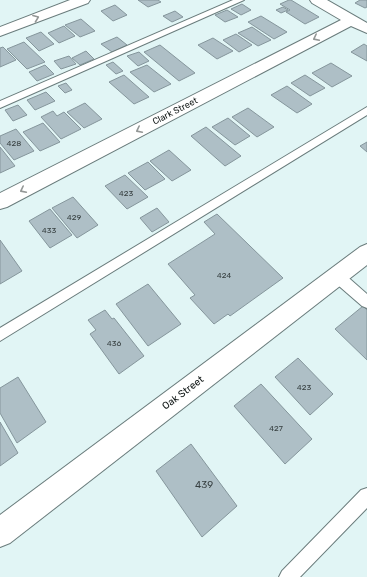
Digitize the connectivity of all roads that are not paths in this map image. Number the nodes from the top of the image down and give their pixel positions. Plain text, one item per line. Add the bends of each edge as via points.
1 (83, 0) edge
2 (240, 0) edge
3 (317, 0) edge
4 (351, 20) junction
5 (367, 29) edge
6 (0, 32) edge
7 (0, 105) edge
8 (367, 110) edge
9 (0, 202) edge
10 (367, 252) edge
11 (337, 276) junction
12 (367, 302) edge
13 (0, 335) edge
14 (367, 496) edge
15 (0, 533) edge
16 (288, 577) edge

6 -> 1 street
2 - 7 lane
3 - 4 street
4 - 5 street
4 -> 9 street, Clark Street
8 - 13 lane
10 - 11 street, Oak Street
11 - 12 lane
11 - 15 street, Oak Street
14 - 16 lane

